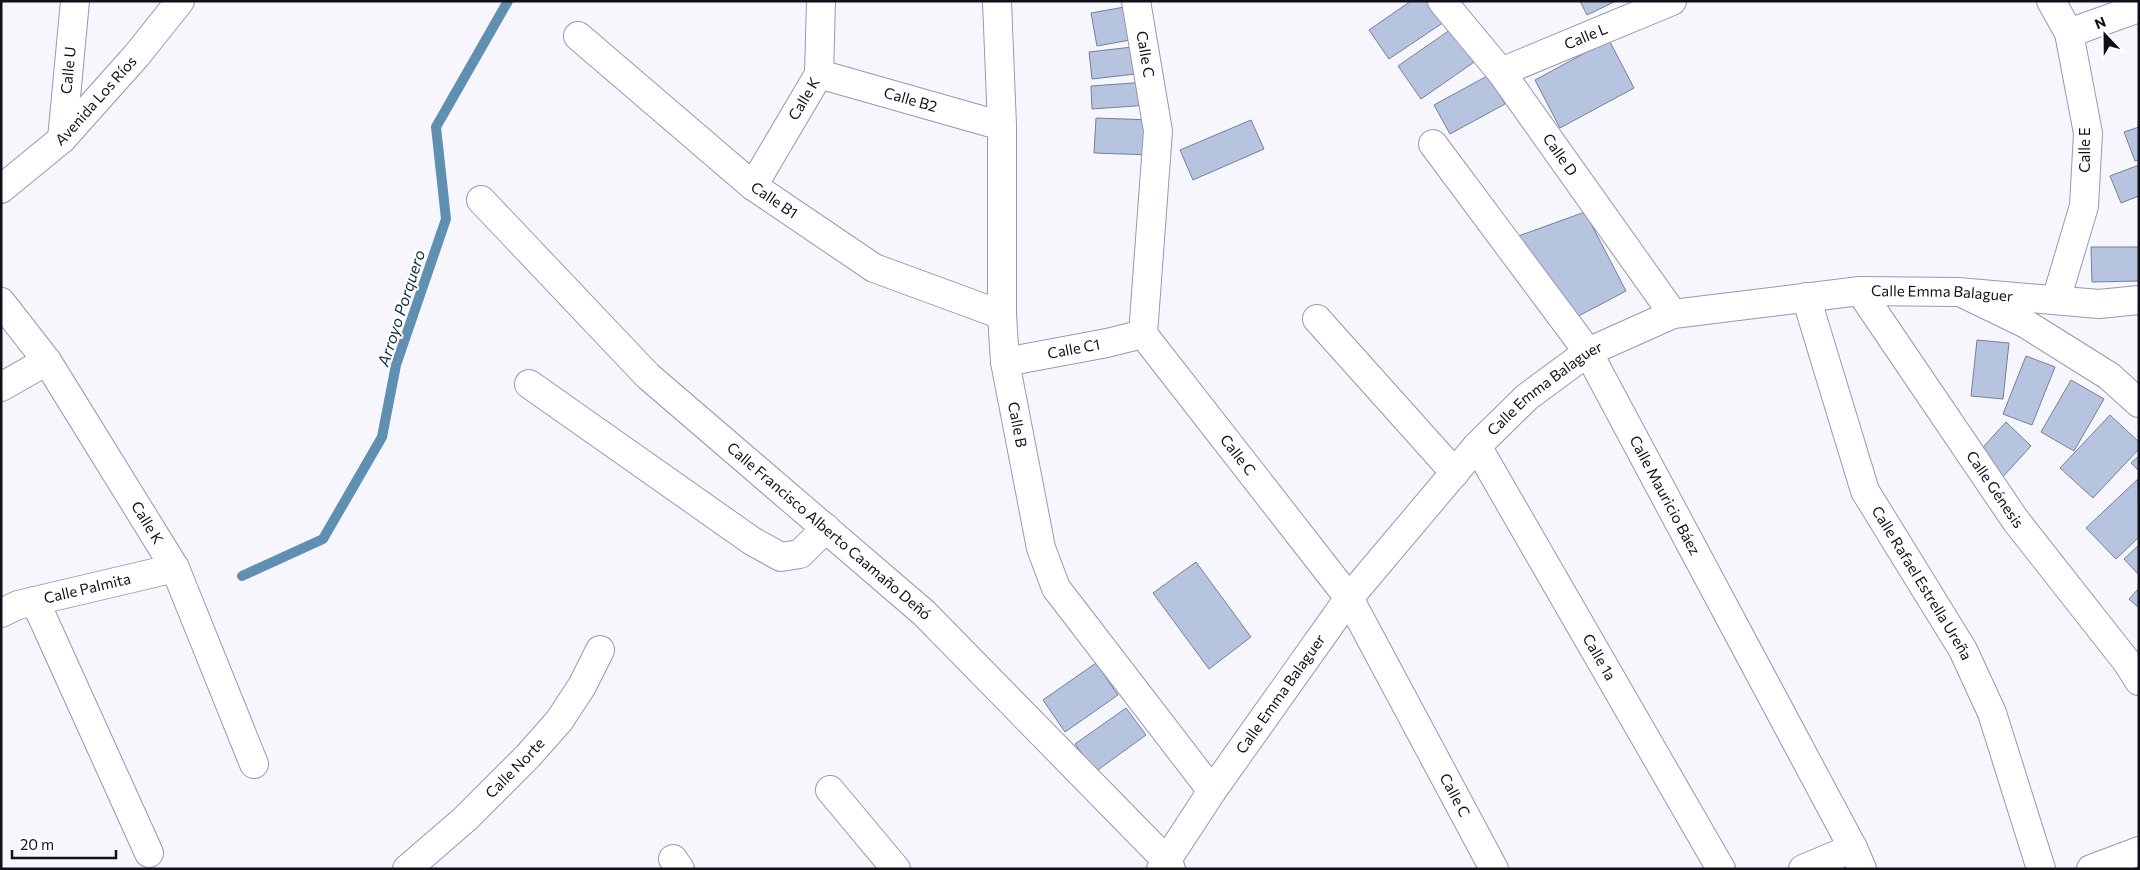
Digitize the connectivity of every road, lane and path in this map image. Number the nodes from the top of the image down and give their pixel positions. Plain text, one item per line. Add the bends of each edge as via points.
1 (75, 1) edge
2 (180, 1) edge
3 (821, 1) edge
4 (997, 1) edge
5 (1136, 1) edge
6 (1442, 1) edge
7 (2051, 1) edge
8 (1665, 2) edge
9 (2139, 8) edge
10 (2069, 33) junction
11 (578, 36) dead end
12 (1501, 72) junction
13 (819, 74) junction
14 (1002, 126) junction
15 (62, 139) junction
16 (1432, 144) dead end
17 (753, 186) junction
18 (1, 189) edge
19 (480, 200) dead end
20 (1860, 292) junction
21 (1958, 292) junction
22 (1806, 297) junction
23 (2056, 300) junction
24 (2139, 300) edge
25 (1, 302) edge
26 (1673, 314) junction
27 (1002, 315) junction
28 (1317, 319) dead end
29 (1143, 334) junction
30 (1588, 352) junction
31 (47, 360) junction
32 (1005, 362) junction
33 (529, 384) dead end
34 (1, 387) edge
35 (2139, 403) edge
36 (1477, 446) junction
37 (1455, 473) junction
38 (826, 528) junction
39 (175, 568) junction
40 (1349, 598) junction
41 (35, 601) junction
42 (1, 613) edge
43 (600, 650) dead end
44 (2139, 681) edge
45 (254, 764) dead end
46 (830, 790) dead end
47 (1212, 790) junction
48 (2139, 851) edge
49 (149, 853) dead end
50 (1858, 858) edge
51 (1166, 866) edge
52 (407, 869) edge
53 (896, 869) edge
54 (1494, 869) edge
55 (1721, 869) edge
56 (1803, 869) edge
57 (2041, 869) edge
58 (2091, 869) edge

1 - 15 street, Calle U
2 - 15 street, Avenida Los Ríos
3 - 13 street, Calle K
4 - 14 street, Calle B
5 - 29 street, Calle C via 1158,132
6 - 12 street, Calle D
7 - 10 street, Calle E
8 - 12 street, Calle L
9 - 10 street
10 - 23 street, Calle E via 2088,133 2084,206
11 - 17 street, Calle B1
12 - 26 street, Calle D
13 - 14 street, Calle B2
13 - 17 street, Calle K
14 - 27 street, Calle B
15 - 18 street, Avenida Los Ríos
16 - 30 street, Calle Mauricio Báez
17 - 27 street, Calle B1 via 874,268
19 - 38 street, Calle Francisco Alberto Caamaño Deñó via 648,376
20 - 21 street, Calle Emma Balaguer
20 - 22 street, Calle Emma Balaguer
20 - 44 street, Calle Génesis via 2016,521
21 - 23 street, Calle Emma Balaguer
21 - 35 street via 2026,324 2109,376
22 - 26 street, Calle Emma Balaguer
22 - 57 street, Calle Rafael Estrella Ureña via 1865,491 1963,650 1992,713
23 - 24 street, Calle Emma Balaguer via 2099,304
25 - 31 street, Calle K
26 - 30 street, Calle Emma Balaguer
27 - 32 street, Calle B
28 - 37 street
29 - 32 street, Calle C1
29 - 40 street, Calle C
30 - 36 street, Calle Emma Balaguer via 1527,397
30 - 50 street, Calle Mauricio Báez
31 - 34 street
31 - 39 street, Calle K
32 - 47 street, Calle B via 1041,548 1056,588
33 - 38 street via 752,541 781,557 800,554
36 - 37 street, Calle Emma Balaguer
36 - 55 street, Calle 1a
37 - 40 street, Calle Emma Balaguer
38 - 51 street, Calle Francisco Alberto Caamaño Deñó via 924,613
39 - 41 street, Calle Palmita
39 - 45 street, Calle K
40 - 47 street, Calle Emma Balaguer
40 - 54 street, Calle C
41 - 42 street, Calle Palmita
41 - 49 street
43 - 52 street, Calle Norte via 559,721 465,819
46 - 53 street
47 - 51 street, Calle Emma Balaguer
48 - 58 street
50 - 56 street

